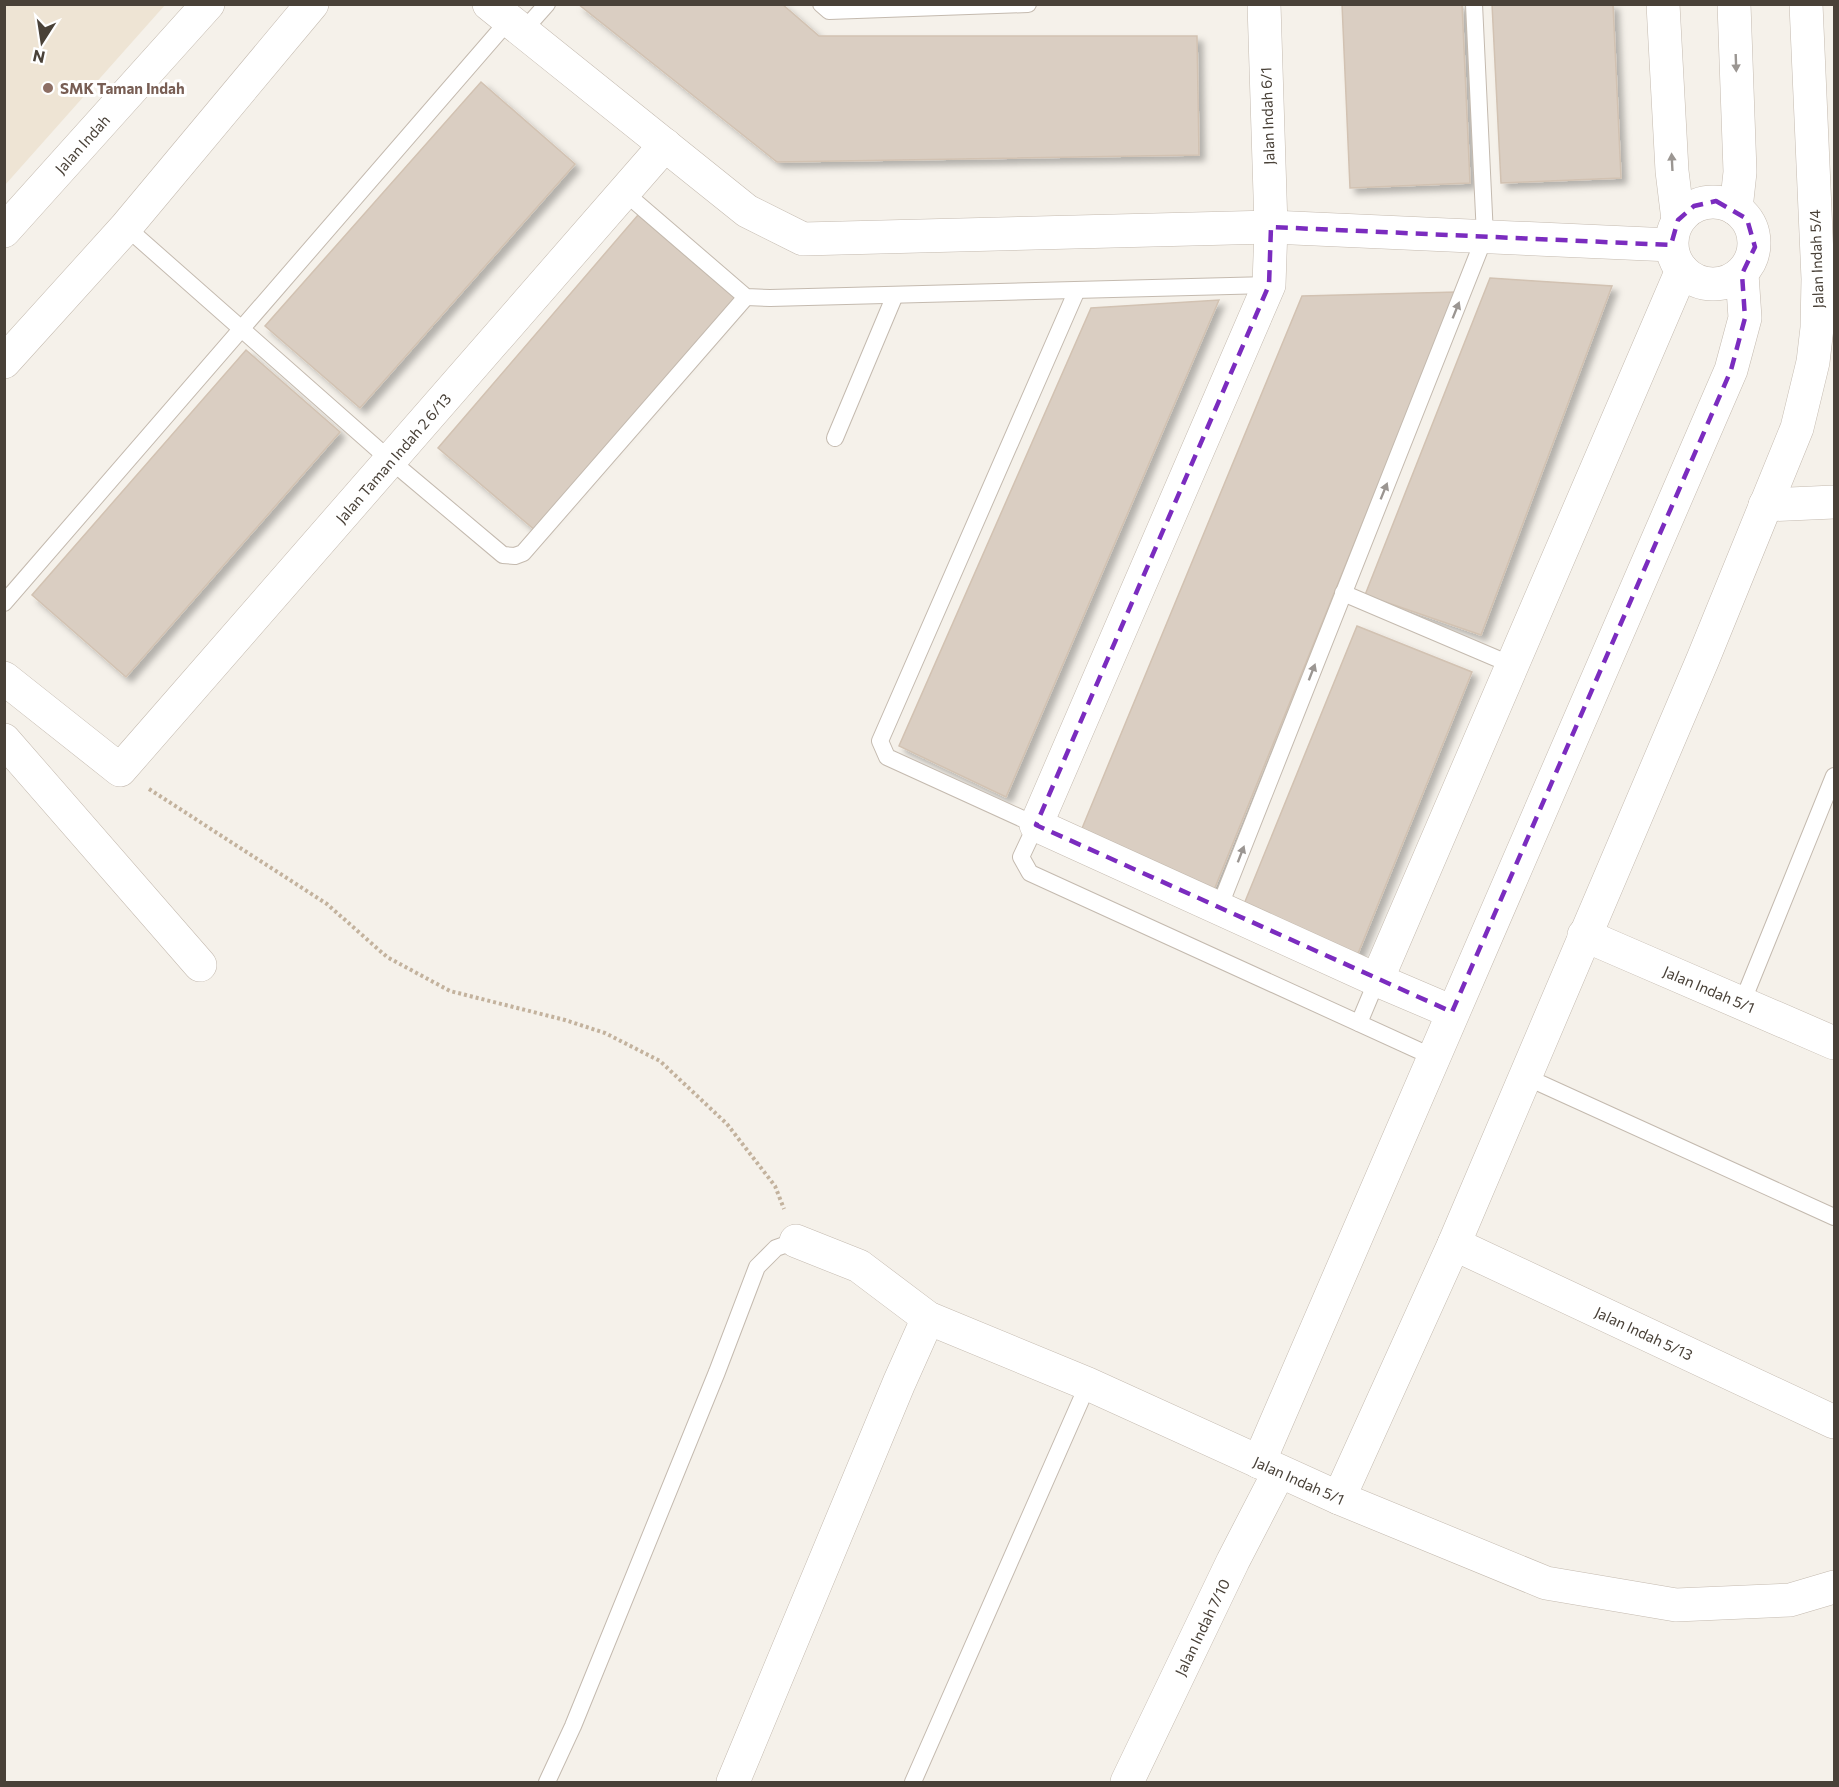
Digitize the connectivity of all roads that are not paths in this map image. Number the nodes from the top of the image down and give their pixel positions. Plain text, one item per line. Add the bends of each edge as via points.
1 (208, 4) edge
2 (312, 4) edge
3 (547, 4) edge
4 (821, 4) edge
5 (1028, 4) edge
6 (1264, 4) edge
7 (1474, 4) edge
8 (1663, 4) edge
9 (1734, 4) edge
10 (1806, 4) edge
11 (507, 19) edge
12 (665, 145) junction
13 (1824, 179) edge
14 (624, 192) junction
15 (1736, 209) junction
16 (126, 227) junction
17 (1271, 227) junction
18 (4, 231) edge
19 (1485, 236) junction
20 (1677, 245) junction
21 (1742, 274) junction
22 (1269, 285) junction
23 (1077, 290) junction
24 (895, 295) junction
25 (746, 297) junction
26 (242, 329) junction
27 (4, 362) edge
28 (835, 438) dead end
29 (390, 460) junction
30 (1834, 502) edge
31 (1765, 505) junction
32 (1343, 593) junction
33 (4, 603) edge
34 (1512, 665) junction
35 (4, 678) edge
36 (4, 740) edge
37 (1834, 776) edge
38 (1036, 825) junction
39 (1219, 908) junction
40 (1584, 935) junction
41 (200, 965) dead end
42 (1377, 980) junction
43 (1742, 1003) junction
44 (1452, 1012) junction
45 (1359, 1023) junction
46 (1834, 1043) edge
47 (1433, 1057) junction
48 (1524, 1076) junction
49 (1834, 1216) edge
50 (796, 1241) joint
51 (1454, 1244) junction
52 (928, 1318) junction
53 (1088, 1384) junction
54 (1834, 1422) edge
55 (1269, 1467) junction
56 (1340, 1498) junction
57 (1834, 1587) edge
58 (547, 1782) edge
59 (733, 1782) edge
60 (913, 1782) edge
61 (1127, 1782) edge

1 - 18 street, Jalan Indah
2 - 16 street
3 - 11 lane
4 - 5 lane via 829,11
6 - 17 street, Jalan Indah 6/1
7 - 19 lane
20 -> 8 street
9 -> 15 street via 1740,172
10 - 13 street, Jalan Indah 5/4
11 - 12 street
11 - 26 lane
12 - 14 street, Jalan Taman Indah 2 6/13
12 - 17 street via 747,211 803,239
13 - 31 street, Jalan Indah 5/4 via 1813,362 1797,428
14 - 25 lane
14 - 29 street, Jalan Taman Indah 2 6/13
15 - 20 street via 1716,201 1694,206
15 - 21 street via 1754,232 1755,247
16 - 26 lane
16 - 27 street
17 - 19 street
17 - 22 street, Jalan Indah 6/1
19 - 20 street
32 -> 19 lane
20 - 21 street via 1695,280 1711,285
20 - 34 street
21 - 44 street, Jalan Indah 7/10 via 1745,318 1731,370
22 - 23 lane
22 - 38 street
23 - 24 lane
23 - 38 lane via 880,741 887,757
24 - 25 lane
24 - 28 lane
25 - 29 lane via 523,553 503,555
26 - 29 lane
26 - 33 lane
29 - 35 street, Jalan Taman Indah 2 6/13 via 120,770
30 - 31 street
31 - 40 street, Jalan Indah 5/4
32 - 34 lane
39 -> 32 lane
34 - 42 street
36 - 41 street
37 - 43 lane
38 - 39 street
38 - 45 lane via 1022,857 1030,873
39 - 42 street
40 - 43 street, Jalan Indah 5/1
40 - 48 street, Jalan Indah 5/4
42 - 44 street
42 - 45 lane
43 - 46 street, Jalan Indah 5/1
44 - 47 street, Jalan Indah 7/10
45 - 47 lane
47 - 55 street, Jalan Indah 7/10
48 - 49 lane
48 - 51 street, Jalan Indah 5/4
50 - 52 street, Jalan Indah 5/1 via 859,1266
50 - 58 lane via 776,1248 757,1267 596,1671
51 - 54 street, Jalan Indah 5/13
51 - 56 street, Jalan Indah 5/4
52 - 53 street, Jalan Indah 5/1
52 - 59 street
53 - 55 street, Jalan Indah 5/1
53 - 60 lane
55 - 56 street, Jalan Indah 5/1
55 - 61 street, Jalan Indah 7/10 via 1233,1561
56 - 57 street, Jalan Indah 5/1 via 1546,1583 1676,1605 1790,1600

